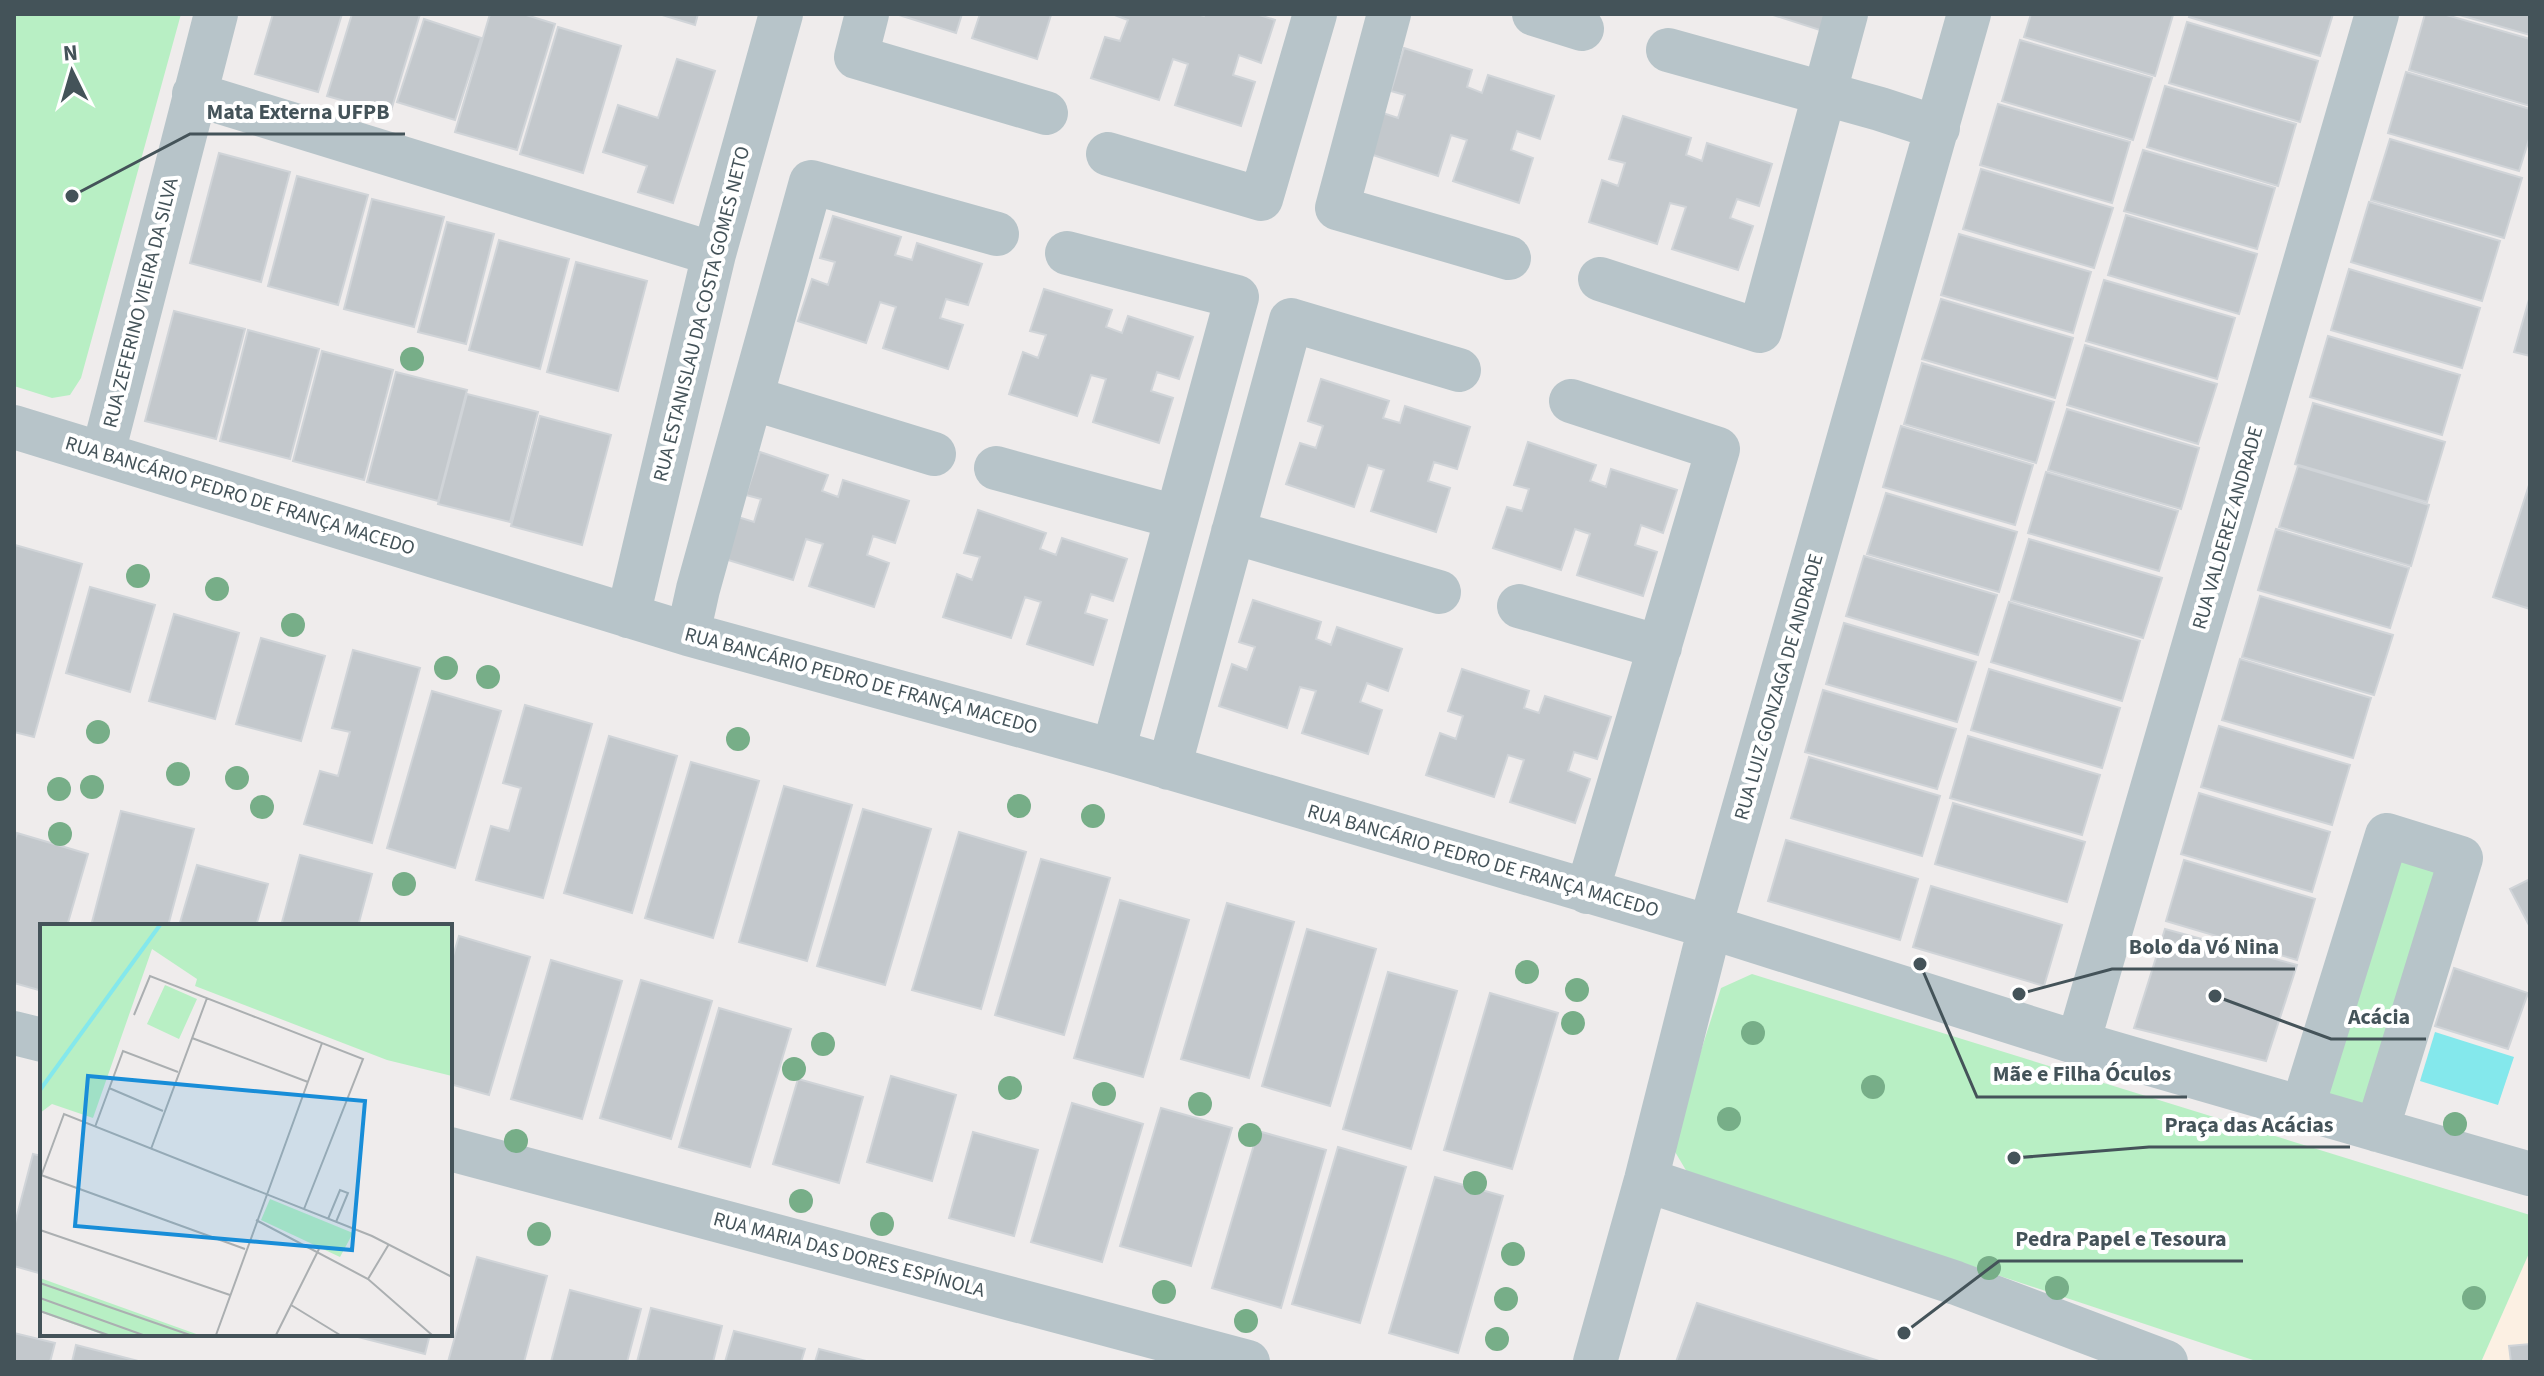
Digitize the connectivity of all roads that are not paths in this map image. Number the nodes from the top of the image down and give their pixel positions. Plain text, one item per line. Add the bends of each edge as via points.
1 (216, 14) edge
2 (781, 14) edge
3 (867, 14) edge
4 (1315, 14) edge
5 (1389, 14) edge
6 (1534, 14) edge
7 (1846, 14) edge
8 (1969, 14) edge
9 (2377, 14) edge
10 (1582, 29) dead end
11 (1668, 50) dead end
12 (194, 94) junction
13 (1823, 94) junction
14 (1046, 113) dead end
15 (1938, 128) junction
16 (1108, 154) dead end
17 (997, 234) dead end
18 (1067, 253) dead end
19 (714, 254) junction
20 (1509, 258) dead end
21 (1600, 279) dead end
22 (1459, 370) dead end
23 (751, 398) junction
24 (1571, 401) dead end
25 (14, 427) edge
26 (103, 453) junction
27 (934, 454) dead end
28 (996, 468) dead end
29 (1176, 517) junction
30 (1233, 532) junction
31 (1439, 592) dead end
32 (1519, 606) dead end
33 (628, 616) junction
34 (688, 634) junction
35 (1660, 647) junction
36 (1113, 751) junction
37 (1169, 768) junction
38 (1587, 892) junction
39 (1710, 927) junction
40 (14, 1033) edge
41 (40, 1040) edge
42 (2078, 1043) junction
43 (2302, 1109) junction
44 (2377, 1130) junction
45 (452, 1150) edge
46 (2530, 1174) edge
47 (1646, 1180) junction
48 (1248, 1362) edge
49 (1595, 1362) edge
50 (2166, 1362) edge

1 - 12 street, RUA ZEFERINO VIEIRA DA SILVA
2 - 19 street, RUA ESTANISLAU DA COSTA GOMES NETO
3 - 14 street via 856,57
4 - 16 street via 1261,199
5 - 20 street via 1337,208
6 - 10 street
7 - 13 street
8 - 15 street, RUA LUIZ GONZAGA DE ANDRADE
9 - 42 street, RUA VALDEREZ ANDRADE
11 - 13 street
12 - 19 street
12 - 26 street, RUA ZEFERINO VIEIRA DA SILVA
13 - 15 street
13 - 21 street via 1760,331
15 - 39 street, RUA LUIZ GONZAGA DE ANDRADE
17 - 23 street via 811,182
18 - 29 street via 1237,297
19 - 33 street, RUA ESTANISLAU DA COSTA GOMES NETO
22 - 30 street via 1291,320
23 - 27 street
23 - 34 street
24 - 35 street via 1718,449
25 - 26 street, RUA BANCÁRIO PEDRO DE FRANÇA MACEDO
26 - 33 street, RUA BANCÁRIO PEDRO DE FRANÇA MACEDO
28 - 29 street
29 - 36 street
30 - 31 street
30 - 37 street
32 - 35 street
33 - 34 street, RUA BANCÁRIO PEDRO DE FRANÇA MACEDO
34 - 36 street, RUA BANCÁRIO PEDRO DE FRANÇA MACEDO
35 - 38 street
36 - 37 street, RUA BANCÁRIO PEDRO DE FRANÇA MACEDO
37 - 38 street, RUA BANCÁRIO PEDRO DE FRANÇA MACEDO
38 - 39 street, RUA BANCÁRIO PEDRO DE FRANÇA MACEDO
39 - 42 street, RUA BANCÁRIO PEDRO DE FRANÇA MACEDO
39 - 47 street, RUA LUIZ GONZAGA DE ANDRADE
40 - 41 street
42 - 43 street, RUA BANCÁRIO PEDRO DE FRANÇA MACEDO
43 - 44 street, RUA BANCÁRIO PEDRO DE FRANÇA MACEDO
43 - 44 street via 2387,835 2461,858
44 - 46 street, RUA BANCÁRIO PEDRO DE FRANÇA MACEDO
45 - 48 street, RUA MARIA DAS DORES ESPÍNOLA
47 - 49 street, RUA LUIZ GONZAGA DE ANDRADE
47 - 50 street via 1956,1283

